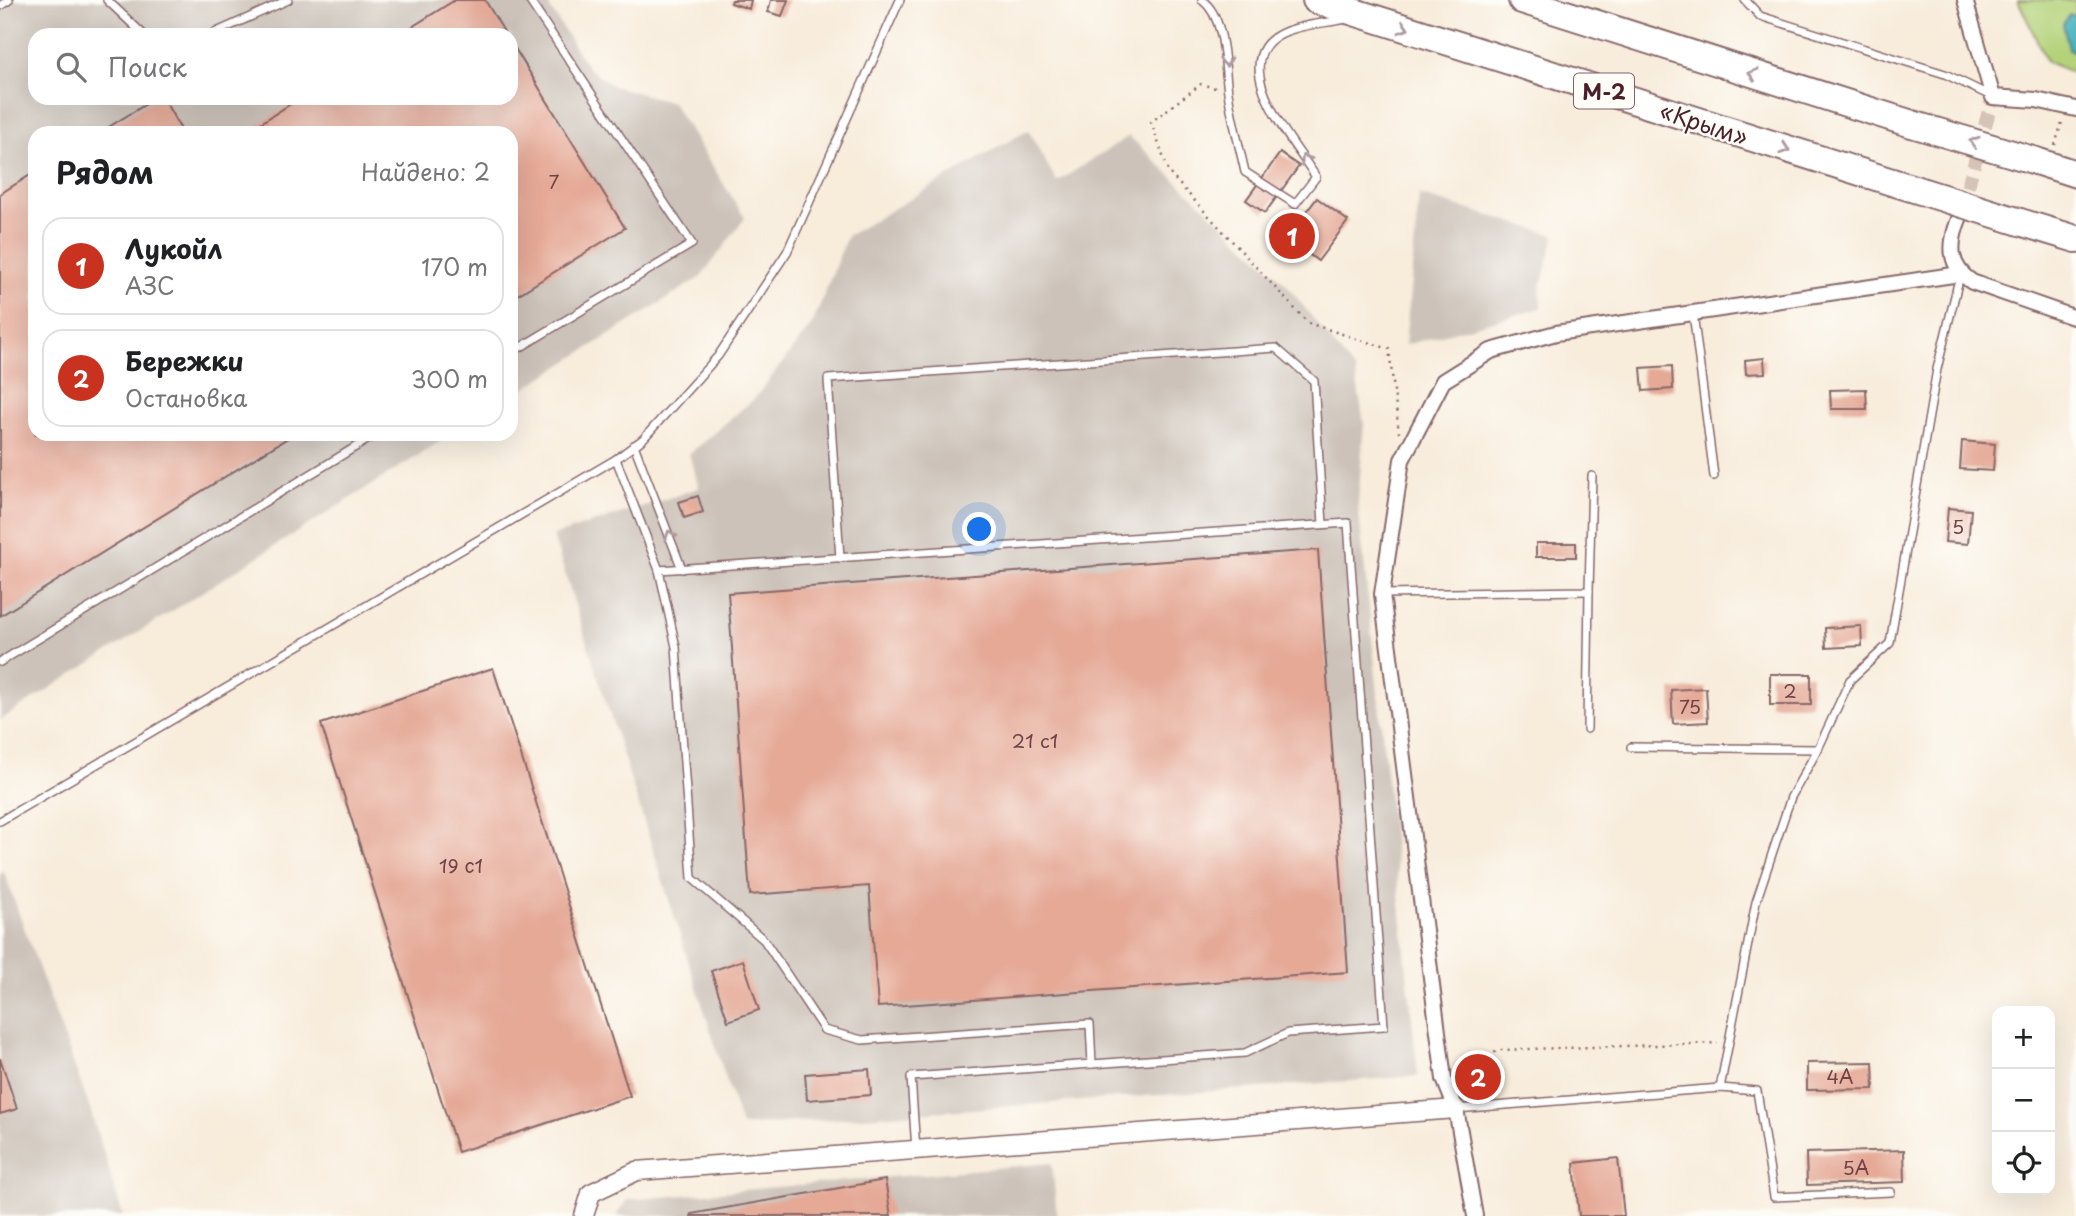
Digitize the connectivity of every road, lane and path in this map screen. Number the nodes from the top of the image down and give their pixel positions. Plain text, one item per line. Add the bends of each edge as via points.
1 (9, 0) edge
2 (107, 0) edge
3 (288, 0) edge
4 (529, 0) edge
5 (900, 0) edge
6 (1202, 0) edge
7 (1316, 0) edge
8 (1522, 0) edge
9 (1745, 0) edge
10 (1965, 0) edge
11 (0, 6) edge
12 (1364, 15) junction
13 (137, 28) edge
14 (226, 28) edge
15 (1228, 91) junction
16 (1993, 97) junction
17 (2071, 107) edge
18 (2042, 163) junction
19 (2076, 174) edge
20 (1959, 219) tunnel mouth
21 (2076, 239) edge
22 (1960, 274) junction
23 (1692, 313) junction
24 (2076, 318) edge
25 (518, 349) edge
26 (365, 441) edge
27 (634, 445) junction
28 (616, 458) junction
29 (1402, 460) junction
30 (1592, 476) dead end
31 (1714, 476) dead end
32 (1323, 524) junction
33 (840, 558) junction
34 (682, 569) junction
35 (659, 570) junction
36 (1589, 592) junction
37 (1382, 594) junction
38 (0, 662) edge
39 (1587, 729) dead end
40 (1631, 747) dead end
41 (1818, 749) junction
42 (0, 821) edge
43 (1729, 1043) junction
44 (1092, 1064) junction
45 (1444, 1079) junction
46 (1720, 1088) junction
47 (1456, 1110) junction
48 (916, 1150) junction
49 (1891, 1192) dead end
50 (583, 1216) edge
51 (1475, 1216) edge

1 - 11 lane
2 - 13 lane
3 - 14 lane
4 - 25 lane via 692,244
5 - 27 lane via 788,252 718,356
6 -> 15 lane via 1209,5 1225,48
7 - 12 highway, «Крым» / М-2
18 -> 8 highway, bridge
9 - 16 lane via 1760,16 1945,74
10 - 16 street
15 -> 12 lane via 1245,172 1295,204 1317,177 1263,94 1256,68 1265,45 1286,31
12 -> 21 highway, «Крым» / М-2, bridge
15 - 29 path via 1201,84 1151,122 1169,173 1308,323 1389,349
16 - 17 street
17 - 18 path
18 - 19 highway
20 - 22 street via 1952,237 1952,258
22 - 23 street
22 - 24 street
22 - 41 lane via 1937,369 1890,643 1850,680
23 - 29 street via 1556,333 1490,351 1443,381
23 - 31 lane
26 - 38 lane
27 - 28 lane
34 -> 27 lane
28 - 35 lane
28 - 42 lane
29 - 37 street
30 - 36 lane
32 - 33 lane
32 - 33 lane via 1314,381 1276,348 1249,349 828,379
32 - 44 lane via 1349,523 1384,1026 1289,1032 1245,1053
33 - 34 lane
34 - 35 lane
35 - 44 lane via 676,647 692,878 764,940 824,1030 862,1040 1090,1024
36 - 37 lane
36 - 39 lane
37 - 45 street
40 - 41 lane
41 - 43 lane via 1791,797 1756,902
43 - 45 path via 1499,1050
43 - 46 lane
44 - 48 lane via 911,1077
45 - 47 street
46 - 47 lane
46 - 49 lane via 1757,1091 1774,1197
47 - 48 street
47 - 51 street
48 - 50 street via 637,1171 592,1193

